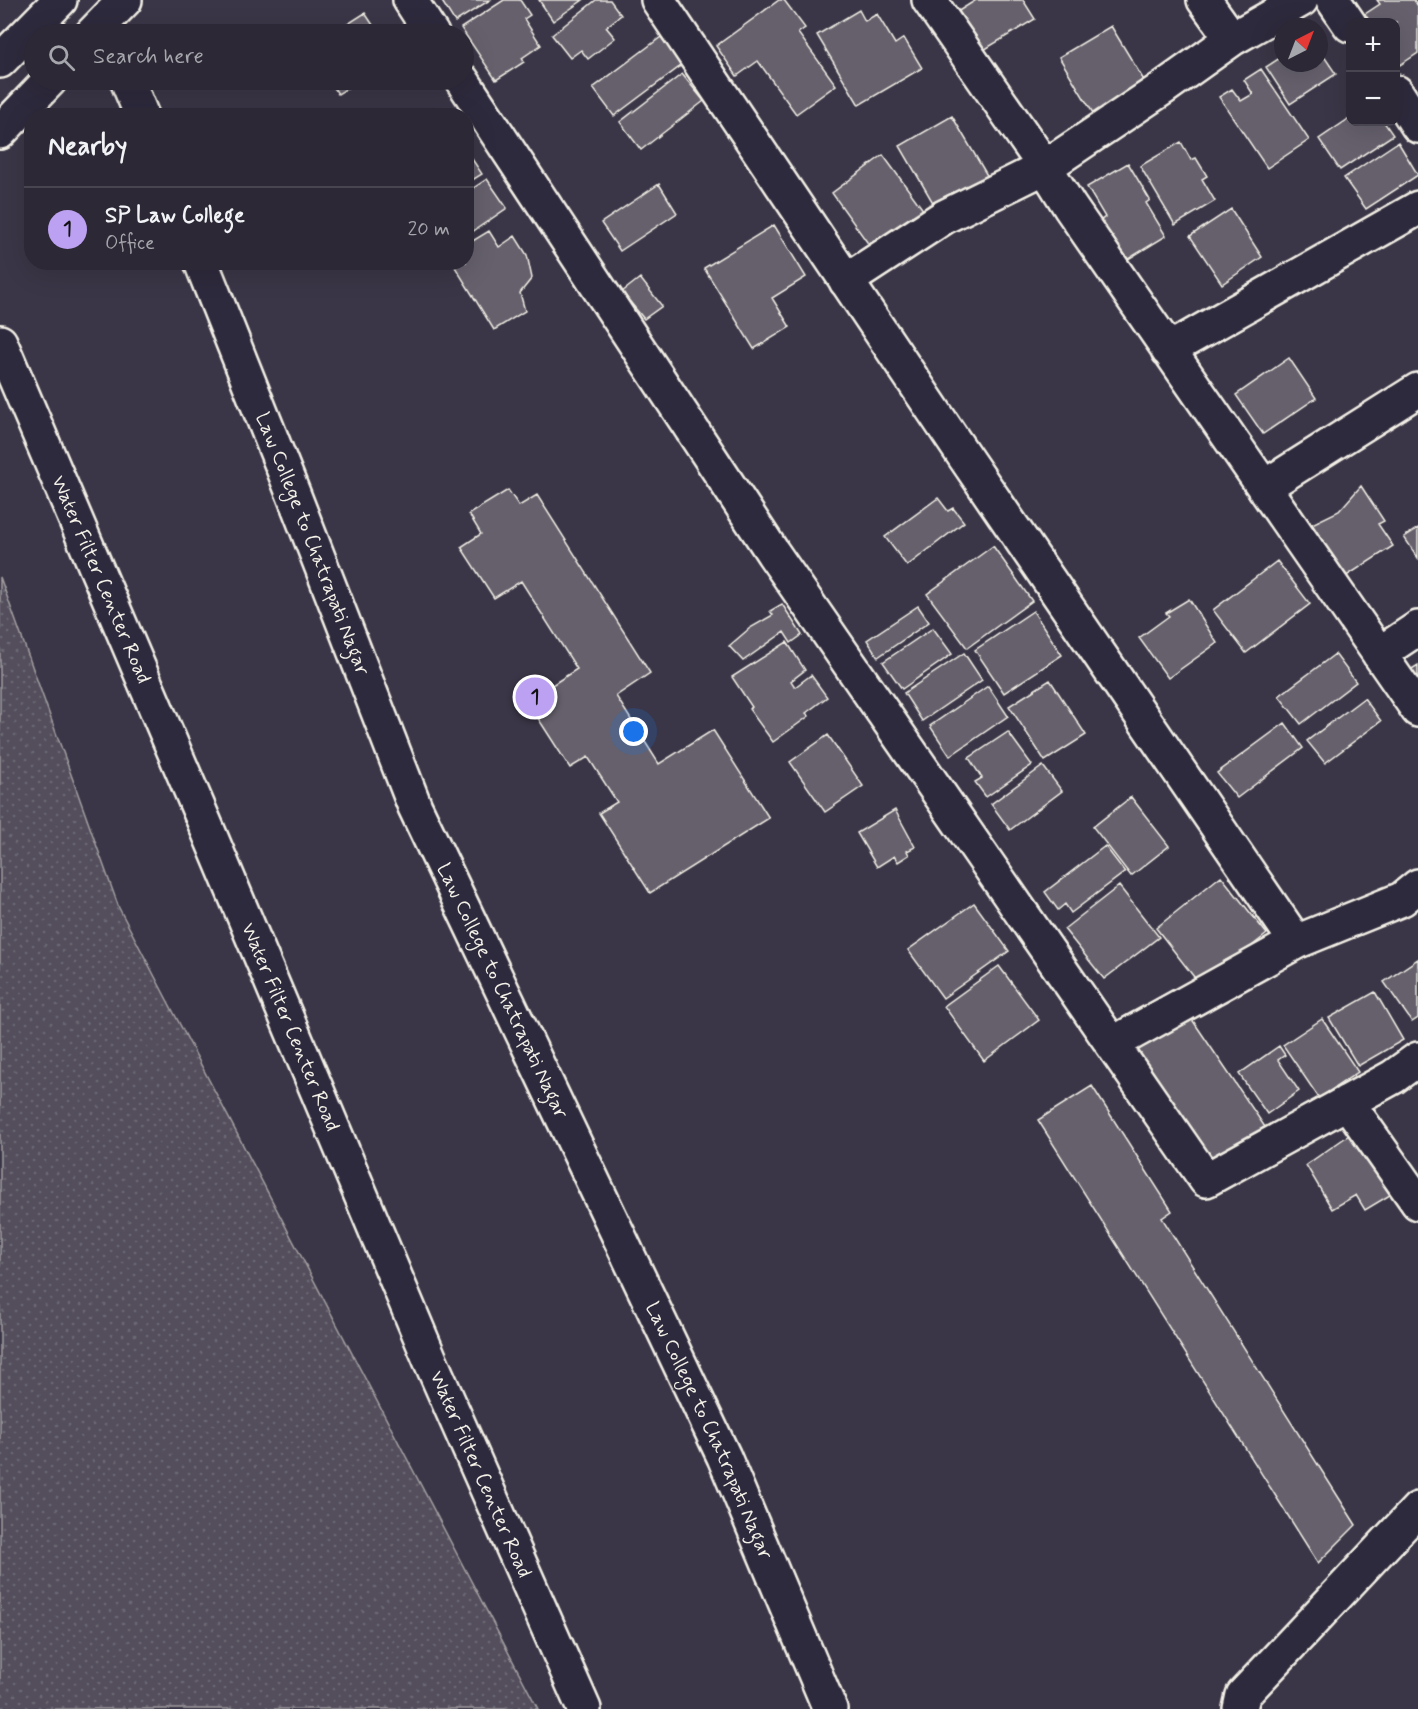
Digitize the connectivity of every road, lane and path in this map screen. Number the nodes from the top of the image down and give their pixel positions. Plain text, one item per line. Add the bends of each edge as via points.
1 (60, 0) edge
2 (410, 0) edge
3 (658, 0) edge
4 (929, 0) edge
5 (1204, 0) edge
6 (1301, 0) edge
7 (1334, 0) edge
8 (1346, 19) edge
9 (36, 24) edge
10 (426, 24) edge
11 (24, 37) edge
12 (1232, 39) junction
13 (0, 61) edge
14 (40, 90) edge
15 (131, 90) edge
16 (469, 90) edge
17 (1400, 99) edge
18 (139, 108) edge
19 (1418, 126) edge
20 (0, 132) edge
21 (1045, 167) junction
22 (1418, 208) edge
23 (204, 270) edge
24 (846, 281) junction
25 (0, 342) edge
26 (1168, 350) junction
27 (1418, 390) edge
28 (1263, 487) junction
29 (1418, 628) edge
30 (1379, 654) junction
31 (1418, 710) edge
32 (1418, 886) edge
33 (1296, 942) junction
34 (1112, 1044) junction
35 (1418, 1059) edge
36 (1347, 1102) junction
37 (1418, 1203) edge
38 (1418, 1509) edge
39 (584, 1709) edge
40 (830, 1709) edge
41 (1240, 1709) edge

1 - 9 street
2 - 10 street
3 - 24 street
4 - 21 street
5 - 12 street
6 - 12 street
7 - 8 street
11 - 13 street
12 - 21 street
14 - 20 street
15 - 18 street
16 - 34 street via 773,553
17 - 19 street
21 - 24 street via 944,217
21 - 26 street
22 - 26 street
23 - 40 street, Law College to Chatrapati Nagar via 416,807 724,1457
24 - 33 street
25 - 39 street, Water Filter Center Road via 431,1362
26 - 28 street
27 - 28 street
28 - 30 street
29 - 30 street
30 - 31 street
32 - 33 street via 1402,899
33 - 34 street
34 - 36 street via 1206,1180
35 - 36 street
36 - 37 street
38 - 41 street via 1243,1695

